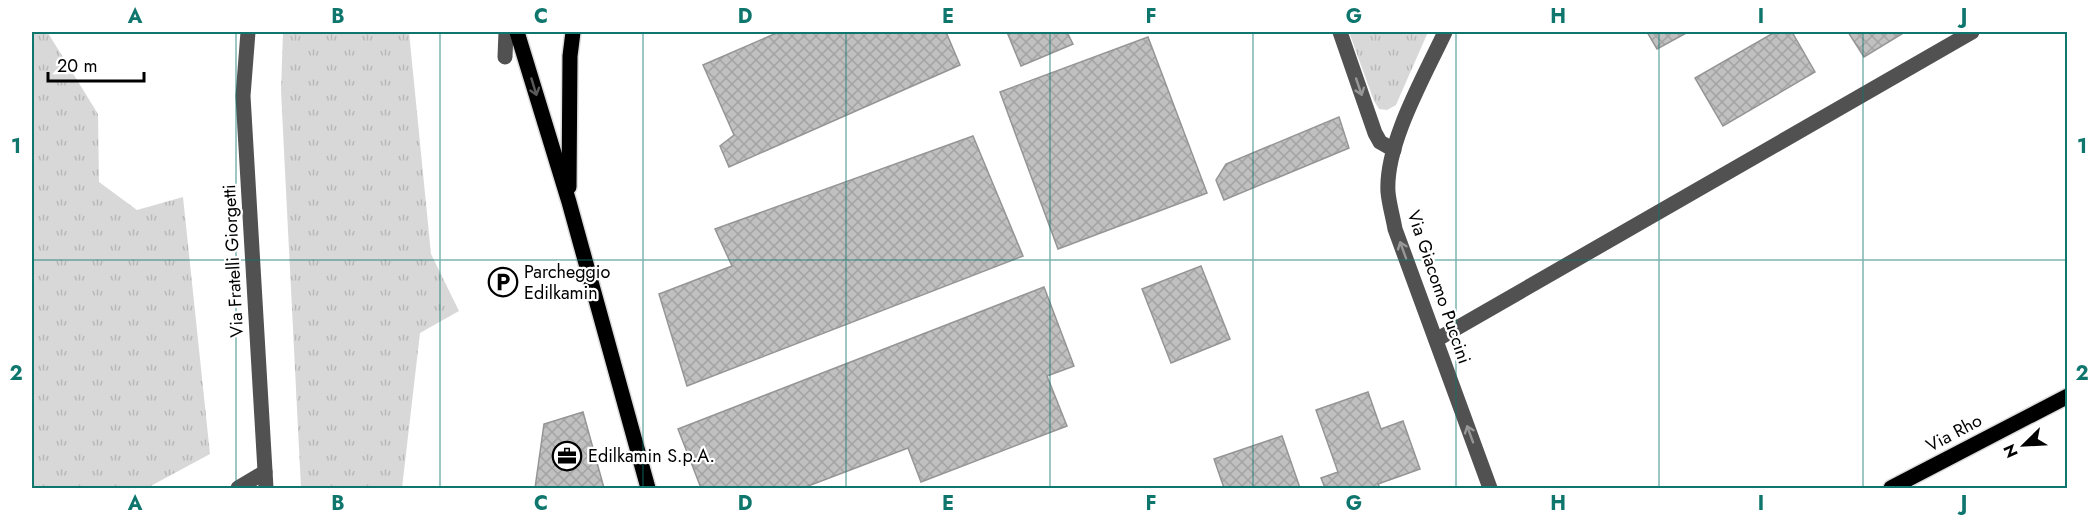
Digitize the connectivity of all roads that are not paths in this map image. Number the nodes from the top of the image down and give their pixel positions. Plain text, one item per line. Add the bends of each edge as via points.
1 (248, 32) edge
2 (506, 32) edge
3 (517, 32) edge
4 (573, 32) edge
5 (1340, 32) edge
6 (1445, 32) edge
7 (1972, 32) edge
8 (505, 57) dead end
9 (1393, 154) junction
10 (569, 201) junction
11 (1436, 340) junction
12 (2067, 396) edge
13 (265, 472) junction
14 (238, 489) edge
15 (266, 489) edge
16 (648, 489) edge
17 (1490, 489) edge
18 (1891, 489) edge

1 - 13 street, Via Fratelli Giorgetti via 243,96
2 - 8 street
3 -> 10 main road
4 - 10 main road
5 -> 9 street via 1375,133
6 - 9 street, Via Giacomo Puccini via 1401,126
7 - 11 street
11 -> 9 street, Via Giacomo Puccini via 1395,229 1388,192
10 - 16 main road
17 -> 11 street, Via Giacomo Puccini
12 - 18 main road, Via Rho
13 - 14 street
13 - 15 street, Via Fratelli Giorgetti

